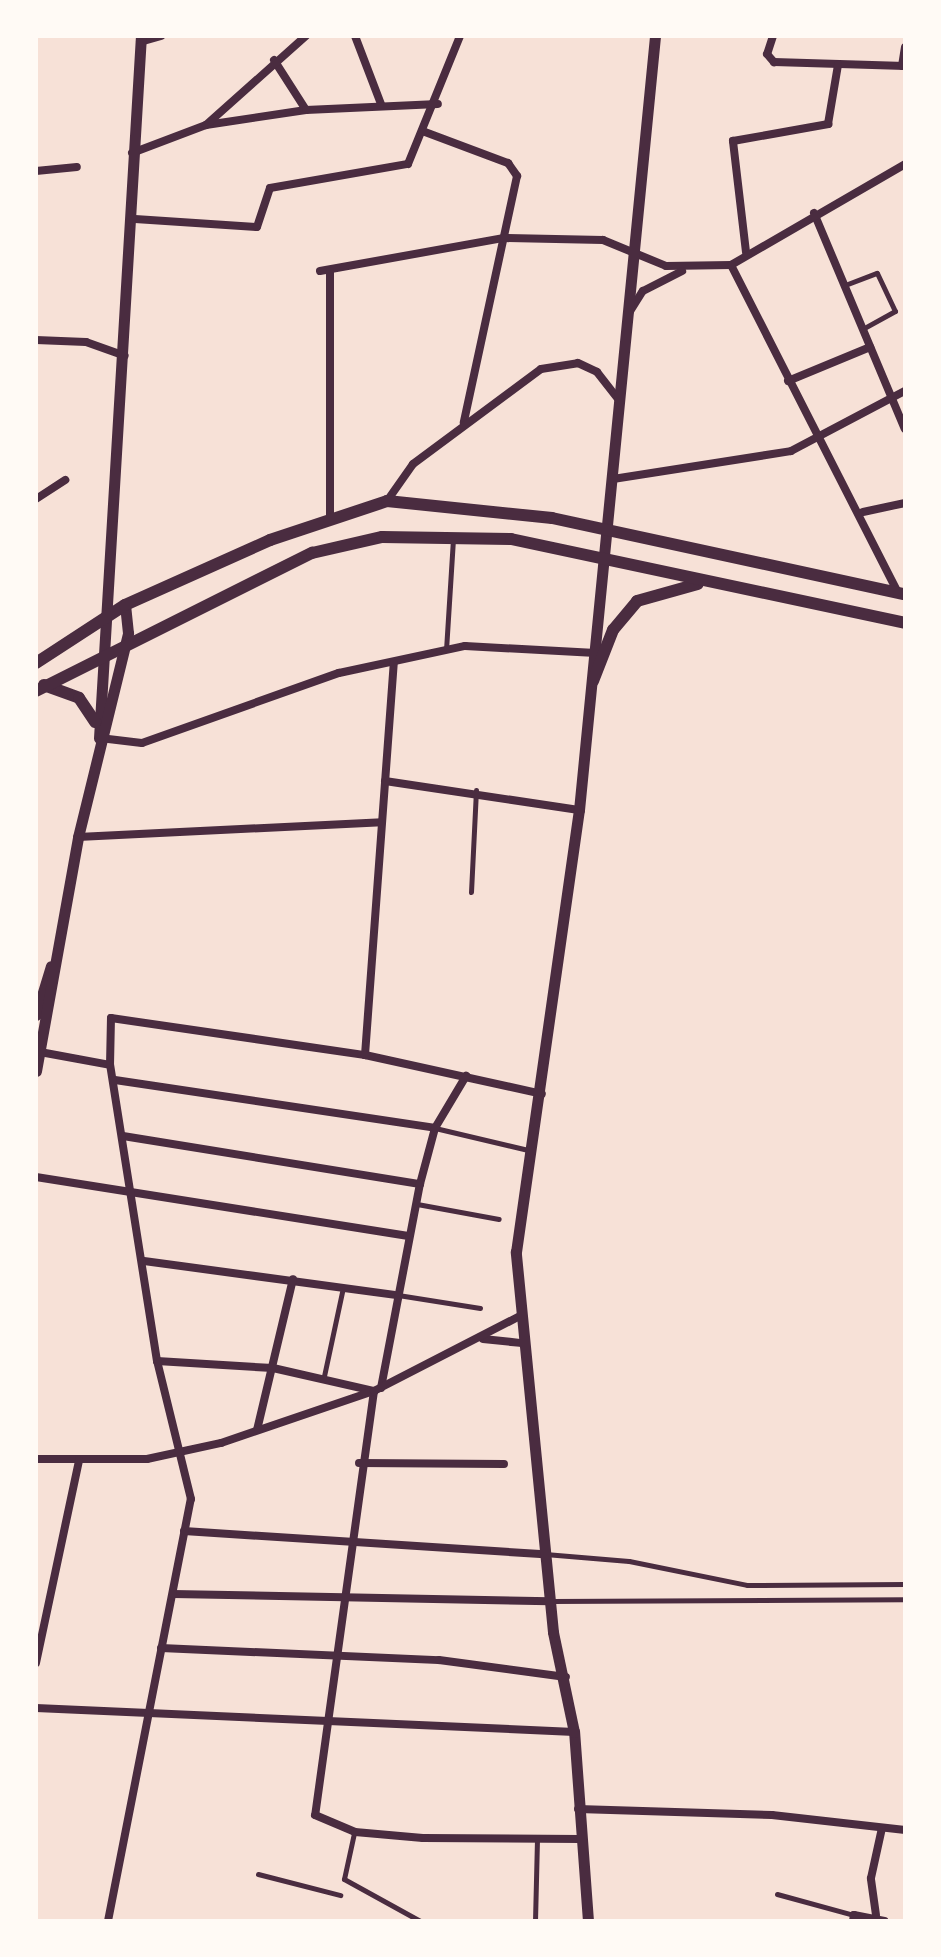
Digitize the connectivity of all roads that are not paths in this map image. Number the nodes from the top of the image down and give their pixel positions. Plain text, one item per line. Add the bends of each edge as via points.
1 (161, 36) edge
2 (306, 36) edge
3 (355, 36) edge
4 (460, 36) edge
5 (655, 36) edge
6 (773, 36) edge
7 (140, 39) edge
8 (905, 47) edge
9 (274, 60) junction
10 (838, 65) junction
11 (904, 66) edge
12 (381, 104) junction
13 (438, 104) junction
14 (306, 110) junction
15 (206, 125) junction
16 (425, 132) junction
17 (131, 154) junction
18 (905, 164) edge
19 (77, 167) dead end
20 (36, 171) edge
21 (814, 213) junction
22 (135, 219) junction
23 (504, 238) junction
24 (746, 252) junction
25 (635, 253) junction
26 (731, 265) junction
27 (687, 269) junction
28 (845, 285) junction
29 (626, 319) junction
30 (862, 329) junction
31 (36, 340) edge
32 (870, 347) junction
33 (126, 357) junction
34 (788, 381) junction
35 (905, 391) edge
36 (893, 394) junction
37 (622, 404) junction
38 (464, 422) junction
39 (905, 429) edge
40 (821, 434) junction
41 (613, 479) junction
42 (65, 480) dead end
43 (36, 499) edge
44 (387, 501) junction
45 (905, 503) edge
46 (863, 512) junction
47 (330, 520) junction
48 (604, 530) junction
49 (454, 533) junction
50 (602, 557) junction
51 (707, 582) junction
52 (902, 594) edge
53 (125, 605) junction
54 (106, 615) junction
55 (905, 623) edge
56 (126, 644) junction
57 (446, 650) junction
58 (596, 653) junction
59 (102, 656) junction
60 (36, 663) edge
61 (394, 663) junction
62 (593, 681) junction
63 (40, 688) edge
64 (95, 722) junction
65 (99, 738) junction
66 (385, 781) junction
67 (476, 790) junction
68 (579, 810) junction
69 (382, 822) junction
70 (78, 837) junction
71 (471, 892) dead end
72 (56, 954) junction
73 (36, 1015) edge
74 (40, 1052) junction
75 (365, 1055) junction
76 (110, 1065) junction
77 (36, 1071) edge
78 (466, 1076) junction
79 (115, 1080) junction
80 (543, 1094) junction
81 (435, 1128) junction
82 (123, 1136) junction
83 (535, 1152) junction
84 (36, 1177) edge
85 (420, 1184) junction
86 (131, 1193) junction
87 (416, 1204) junction
88 (499, 1219) dead end
89 (408, 1236) junction
90 (144, 1261) junction
91 (293, 1279) junction
92 (343, 1287) junction
93 (395, 1295) junction
94 (480, 1308) dead end
95 (520, 1316) junction
96 (482, 1339) junction
97 (520, 1343) junction
98 (157, 1361) junction
99 (273, 1368) junction
100 (324, 1376) junction
101 (378, 1389) junction
102 (257, 1430) junction
103 (179, 1455) junction
104 (36, 1459) edge
105 (79, 1461) junction
106 (359, 1463) junction
107 (504, 1464) dead end
108 (184, 1531) junction
109 (351, 1538) junction
110 (544, 1554) junction
111 (905, 1584) edge
112 (173, 1594) junction
113 (343, 1598) junction
114 (905, 1599) edge
115 (550, 1601) junction
116 (161, 1648) junction
117 (333, 1657) junction
118 (36, 1663) edge
119 (567, 1677) junction
120 (36, 1708) edge
121 (150, 1717) junction
122 (325, 1722) junction
123 (574, 1732) junction
124 (578, 1809) junction
125 (882, 1828) junction
126 (905, 1830) edge
127 (355, 1832) junction
128 (537, 1839) junction
129 (580, 1839) junction
130 (258, 1874) dead end
131 (777, 1894) dead end
132 (340, 1895) dead end
133 (854, 1918) edge
134 (880, 1918) edge
135 (108, 1921) edge
136 (420, 1921) edge
137 (535, 1921) edge
138 (588, 1921) edge

1 - 7 street
2 - 9 street
3 - 12 street
4 - 13 street
5 - 25 street
6 - 10 street via 767,54 774,62
7 - 17 street
8 - 11 street
9 - 14 street
9 - 15 street
10 - 11 street
10 - 24 street via 828,124 733,141
12 - 13 street
12 - 14 street
13 - 16 street
14 - 15 street
15 - 17 street
16 - 22 street via 402,167 270,188 257,227
16 - 23 street via 515,171
17 - 22 street
18 - 21 street
19 - 20 street
21 - 24 street
21 - 28 street
22 - 33 street
23 - 25 street via 603,240
23 - 38 street
23 - 47 street via 325,271
24 - 26 street
25 - 27 street
25 - 29 street
26 - 27 street
26 - 34 street
27 - 29 street via 643,291
28 - 30 street
28 - 30 lane via 877,273 895,311
29 - 37 street
30 - 32 street
31 - 33 street via 86,342
32 - 34 street
32 - 36 street
33 - 54 street
34 - 40 street
35 - 36 street
36 - 39 street
36 - 40 street
37 - 38 street via 597,372 559,362
37 - 41 street
38 - 44 street via 413,464
40 - 41 street via 791,451
40 - 46 street
41 - 48 street
42 - 43 street
44 - 47 main road
44 - 48 main road via 480,506
45 - 46 street
46 - 52 street
47 - 53 main road
48 - 50 street
48 - 52 main road
49 - 50 main road
49 - 56 main road via 382,537 312,553
49 - 57 lane
50 - 51 main road
50 - 58 street
51 - 55 main road
51 - 62 main road via 637,601 613,630
53 - 54 main road
53 - 56 street
54 - 59 street
54 - 60 main road
56 - 59 main road
56 - 65 street
57 - 58 street
57 - 61 street
58 - 62 street
59 - 63 main road
59 - 64 street
61 - 65 street via 313,681 142,743
61 - 66 street
62 - 68 street
63 - 64 main road via 79,698
64 - 65 street
65 - 70 street
66 - 67 street
66 - 69 street
67 - 68 street
67 - 71 lane
68 - 80 street
69 - 70 street
69 - 75 street
70 - 72 street
72 - 73 street
72 - 74 street
74 - 76 street
74 - 77 street
75 - 76 street via 120,1014 107,1029
75 - 78 street
76 - 79 street
78 - 80 street
78 - 81 street
79 - 81 street
79 - 82 street
80 - 83 street
81 - 83 lane
81 - 85 street
82 - 85 street
82 - 86 street
83 - 95 street via 516,1252
84 - 86 street
85 - 87 street
86 - 89 street
86 - 90 street
87 - 88 lane
87 - 89 street
89 - 93 street
90 - 91 street
90 - 98 street
91 - 92 street
91 - 99 street
92 - 93 street
92 - 100 lane
93 - 94 lane
93 - 101 street
95 - 96 street
95 - 97 street
96 - 97 street
96 - 101 street
97 - 110 street
98 - 99 street
98 - 103 street
99 - 100 street
99 - 102 street
100 - 101 street
101 - 102 street
101 - 106 street
102 - 103 street
103 - 105 street
103 - 108 street via 190,1486
104 - 105 street
105 - 118 street
106 - 107 street
106 - 109 street
108 - 109 street
108 - 112 street
109 - 110 street
109 - 113 street
110 - 111 lane via 629,1561 747,1585
110 - 115 street
112 - 113 street
112 - 116 street
113 - 115 street
113 - 117 street
114 - 115 lane
115 - 119 street
116 - 117 street
116 - 121 street
117 - 119 street via 439,1660
117 - 122 street
119 - 123 street
120 - 121 street
121 - 122 street
121 - 135 street
122 - 123 street
122 - 127 street via 315,1815
123 - 124 street
124 - 125 street via 772,1815
124 - 129 street
125 - 126 street
125 - 134 street via 871,1878
127 - 128 street
127 - 136 lane via 344,1879
128 - 129 street
128 - 137 lane
129 - 138 street
130 - 132 lane
131 - 133 lane
133 - 134 street

